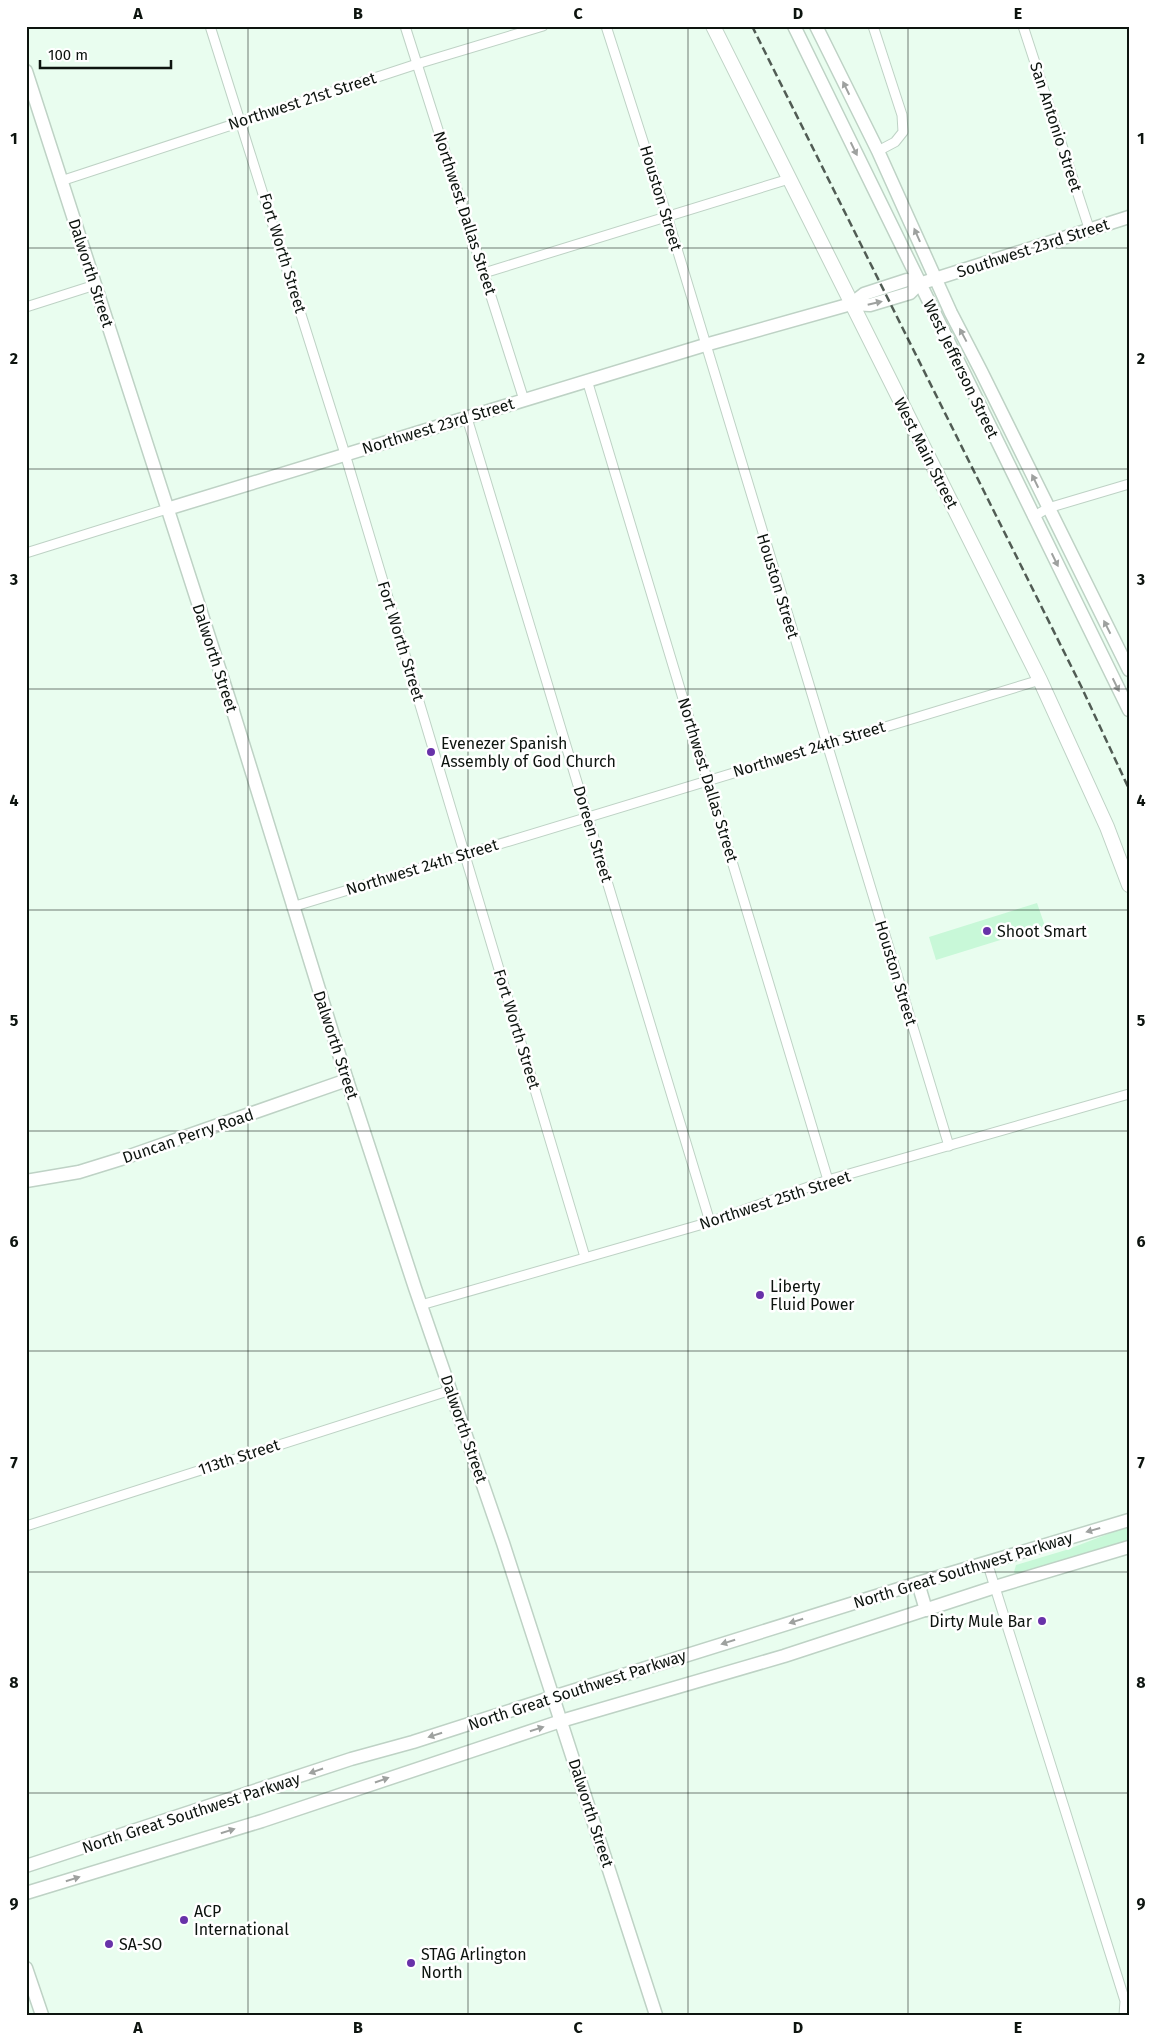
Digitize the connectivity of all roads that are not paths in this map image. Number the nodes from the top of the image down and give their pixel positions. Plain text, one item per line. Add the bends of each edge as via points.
1 (210, 26) edge
2 (405, 26) edge
3 (544, 26) edge
4 (606, 26) edge
5 (713, 26) edge
6 (794, 26) edge
7 (816, 26) edge
8 (873, 26) edge
9 (1023, 26) edge
10 (417, 64) junction
11 (26, 71) edge
12 (242, 121) junction
13 (878, 151) junction
14 (789, 179) junction
15 (61, 181) junction
16 (667, 216) junction
17 (1129, 216) edge
18 (1089, 228) junction
19 (484, 273) junction
20 (937, 279) junction
21 (919, 284) junction
22 (95, 286) junction
23 (850, 304) junction
24 (26, 307) edge
25 (705, 345) junction
26 (587, 380) junction
27 (994, 397) junction
28 (524, 400) junction
29 (979, 406) junction
30 (467, 418) junction
31 (345, 454) junction
32 (1129, 484) edge
33 (1048, 508) junction
34 (167, 509) junction
35 (1033, 517) junction
36 (26, 554) edge
37 (1129, 670) edge
38 (1040, 680) junction
39 (1129, 710) edge
40 (826, 743) junction
41 (708, 780) junction
42 (588, 817) junction
43 (465, 854) junction
44 (1129, 885) edge
45 (292, 907) junction
46 (347, 1080) junction
47 (1129, 1094) edge
48 (949, 1146) junction
49 (828, 1180) junction
50 (26, 1181) edge
51 (710, 1222) junction
52 (585, 1257) junction
53 (421, 1305) junction
54 (452, 1390) junction
55 (1129, 1520) edge
56 (26, 1526) edge
57 (1129, 1547) edge
58 (986, 1562) junction
59 (918, 1583) junction
60 (994, 1588) junction
61 (926, 1610) junction
62 (554, 1696) junction
63 (561, 1721) junction
64 (26, 1866) edge
65 (26, 1893) edge
66 (26, 1968) edge
67 (42, 2015) edge
68 (656, 2015) edge
69 (1124, 2015) edge

1 - 12 street, Fort Worth Street
2 - 10 street, Northwest Dallas Street
3 - 10 street, Northwest 21st Street
4 - 16 street, Houston Street
5 - 14 main road, West Main Street
6 -> 21 main road, West Jefferson Street
13 -> 7 main road, West Jefferson Street
8 - 13 street via 902,115 903,132 895,142
9 - 18 street, San Antonio Street
10 - 12 street, Northwest 21st Street
10 - 19 street, Northwest Dallas Street
11 - 15 main road, Dalworth Street
12 - 15 street, Northwest 21st Street
12 - 31 street, Fort Worth Street
20 -> 13 main road, West Jefferson Street
14 - 16 street
14 - 23 main road, West Main Street
15 - 22 main road, Dalworth Street
16 - 19 street
16 - 25 street, Houston Street
17 - 18 main road, Southwest 23rd Street
18 - 20 main road, Southwest 23rd Street
19 - 28 street, Northwest Dallas Street
20 - 21 main road, Northwest 23rd Street
27 -> 20 main road, West Jefferson Street
21 - 23 main road, Northwest 23rd Street via 910,293 870,306
21 - 29 main road, West Jefferson Street
22 - 24 street
22 - 34 main road, Dalworth Street
23 - 25 main road, Northwest 23rd Street
23 - 38 main road, West Main Street
25 - 26 main road, Northwest 23rd Street
25 - 40 street, Houston Street
26 - 28 main road, Northwest 23rd Street
26 - 41 street, Northwest Dallas Street
27 - 29 main road
33 -> 27 main road, West Jefferson Street
28 - 30 main road, Northwest 23rd Street
29 - 35 main road, West Jefferson Street
30 - 31 main road, Northwest 23rd Street
30 - 42 street, Doreen Street
31 - 34 main road, Northwest 23rd Street
31 - 43 street, Fort Worth Street
32 - 33 street
33 - 35 street
37 -> 33 main road, West Jefferson Street
34 - 36 street, Northwest 23rd Street
34 - 45 main road, Dalworth Street
35 -> 39 main road, West Jefferson Street
38 - 40 street, Northwest 24th Street
38 - 44 main road, West Main Street via 1107,827
40 - 41 street, Northwest 24th Street
40 - 48 street, Houston Street
41 - 42 street, Northwest 24th Street
41 - 49 street, Northwest Dallas Street
42 - 43 street, Northwest 24th Street
42 - 51 street, Doreen Street
43 - 45 street, Northwest 24th Street
43 - 52 street, Fort Worth Street
45 - 46 main road, Dalworth Street
46 - 50 main road, Duncan Perry Road via 122,1159 79,1172
46 - 53 main road, Dalworth Street
47 - 48 street, Northwest 25th Street
48 - 49 street, Northwest 25th Street
49 - 51 street, Northwest 25th Street
51 - 52 street, Northwest 25th Street
52 - 53 street, Northwest 25th Street
53 - 54 main road, Dalworth Street
54 - 56 street, 113th Street
54 - 62 main road, Dalworth Street
55 -> 58 main road, North Great Southwest Parkway
57 - 60 main road, North Great Southwest Parkway
58 - 59 main road, North Great Southwest Parkway
58 - 60 street
59 - 61 main road
59 -> 62 main road, North Great Southwest Parkway
60 - 61 main road, North Great Southwest Parkway
60 - 69 street via 1125,2001
61 - 63 main road, North Great Southwest Parkway via 784,1656
62 - 63 main road, Dalworth Street
62 -> 64 main road, North Great Southwest Parkway
65 -> 63 main road, North Great Southwest Parkway via 262,1821
63 - 68 main road, Dalworth Street
66 - 67 main road

